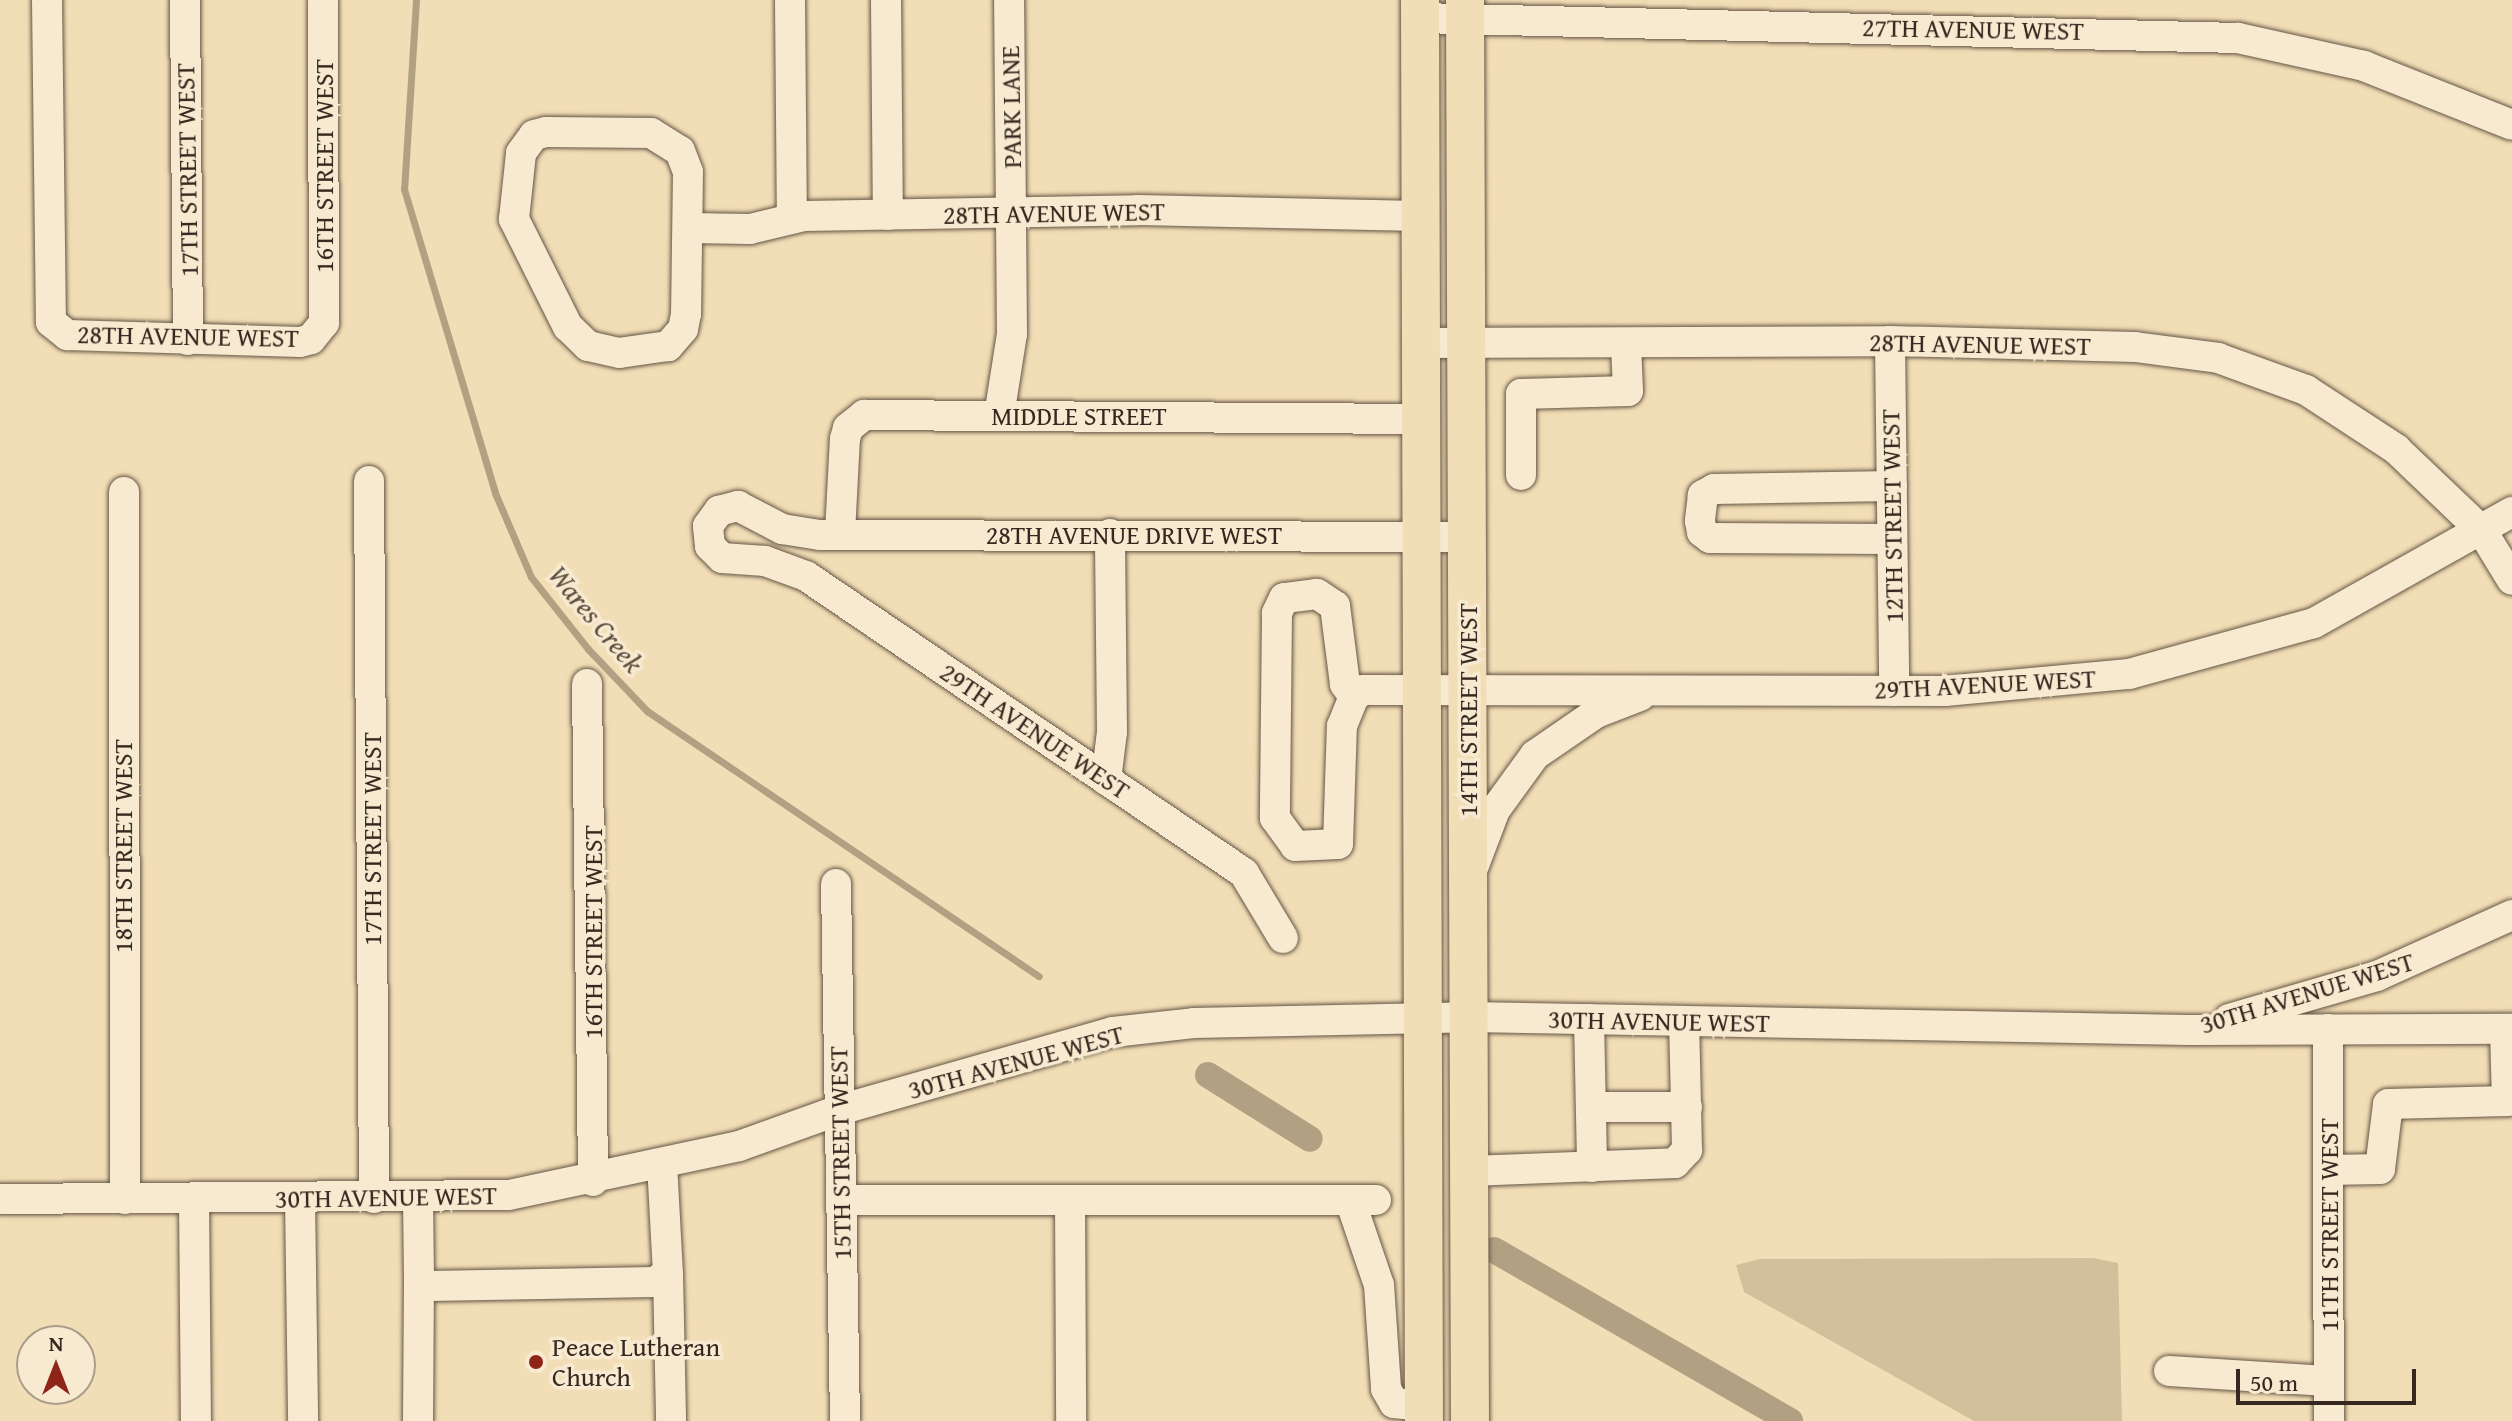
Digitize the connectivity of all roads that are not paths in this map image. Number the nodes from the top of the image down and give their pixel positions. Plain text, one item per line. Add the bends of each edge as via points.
1 (47, 0) edge
2 (185, 0) edge
3 (323, 0) edge
4 (790, 0) edge
5 (886, 0) edge
6 (1009, 0) edge
7 (1420, 9) edge
8 (1465, 10) edge
9 (1922, 14) edge
10 (2512, 125) edge
11 (1012, 214) junction
12 (888, 215) junction
13 (1420, 216) junction
14 (792, 218) junction
15 (689, 228) junction
16 (320, 331) joint
17 (188, 340) junction
18 (1890, 341) junction
19 (1421, 343) junction
20 (1626, 343) junction
21 (1467, 345) junction
22 (999, 416) junction
23 (1421, 419) junction
24 (1521, 475) dead end
25 (369, 481) dead end
26 (1892, 486) junction
27 (124, 492) dead end
28 (2512, 512) edge
29 (2482, 531) junction
30 (840, 533) junction
31 (801, 534) junction
32 (1110, 534) junction
33 (1421, 537) junction
34 (1468, 537) junction
35 (1892, 539) junction
36 (792, 569) junction
37 (2512, 580) edge
38 (587, 684) dead end
39 (1422, 689) junction
40 (1468, 689) junction
41 (1655, 690) junction
42 (1894, 691) junction
43 (1354, 697) junction
44 (1106, 780) junction
45 (1469, 882) junction
46 (836, 884) dead end
47 (2512, 915) edge
48 (1283, 938) dead end
49 (1470, 1017) junction
50 (1424, 1018) junction
51 (1589, 1019) junction
52 (1684, 1021) junction
53 (2328, 1029) junction
54 (2508, 1029) edge
55 (2189, 1030) junction
56 (1593, 1107) junction
57 (1687, 1107) junction
58 (839, 1110) junction
59 (662, 1164) junction
60 (1592, 1167) junction
61 (2329, 1170) junction
62 (1470, 1171) junction
63 (593, 1181) junction
64 (418, 1197) junction
65 (194, 1198) junction
66 (300, 1198) junction
67 (374, 1198) junction
68 (0, 1199) edge
69 (125, 1199) junction
70 (842, 1200) junction
71 (1070, 1200) junction
72 (668, 1274) junction
73 (419, 1279) junction
74 (1379, 1288) junction
75 (1424, 1300) junction
76 (2169, 1371) dead end
77 (2328, 1381) junction
78 (1424, 1414) edge
79 (196, 1421) edge
80 (303, 1421) edge
81 (418, 1421) edge
82 (671, 1421) edge
83 (845, 1421) edge
84 (1071, 1421) edge
85 (1470, 1421) edge
86 (2329, 1421) edge

1 - 17 street, 28TH AVENUE WEST via 48,312 56,328 67,335
2 - 17 street, 17TH STREET WEST
3 - 16 street, 16TH STREET WEST
4 - 14 street
5 - 12 street
6 - 11 street, PARK LANE
7 - 8 street, 27TH AVENUE WEST
7 - 13 main road, 14TH STREET WEST
8 - 9 street, 27TH AVENUE WEST
8 - 21 main road, 14TH STREET WEST
9 - 10 street, 27TH AVENUE WEST via 2238,38 2364,66
11 - 12 street, 28TH AVENUE WEST
11 - 13 street, 28TH AVENUE WEST via 1138,210
11 - 22 street, PARK LANE via 1012,334
12 - 14 street, 28TH AVENUE WEST
13 - 19 main road, 14TH STREET WEST
14 - 15 street, 28TH AVENUE WEST via 750,229
15 - 15 street via 684,160 660,135 546,132 534,135 521,153 514,219 568,327 588,346 638,354 676,340 686,314
16 - 17 street, 28TH AVENUE WEST via 300,342
18 - 20 street, 28TH AVENUE WEST
18 - 26 street, 12TH STREET WEST
18 - 29 street, 28TH AVENUE WEST via 2135,347 2196,353 2247,367 2306,390 2354,419 2396,449
19 - 21 street, 28TH AVENUE WEST
19 - 23 main road, 14TH STREET WEST
20 - 21 street, 28TH AVENUE WEST
20 - 24 street via 1628,391 1521,394
21 - 34 main road, 14TH STREET WEST
22 - 23 street, MIDDLE STREET
22 - 30 street, MIDDLE STREET via 864,415 854,420 845,439
23 - 33 main road, 14TH STREET WEST
25 - 67 street, 17TH STREET WEST
26 - 35 street, 12TH STREET WEST
26 - 35 street via 1714,489 1703,495 1700,521 1710,538
27 - 69 street, 18TH STREET WEST
28 - 29 street, 29TH AVENUE WEST
29 - 37 street, 28TH AVENUE WEST
29 - 42 street, 29TH AVENUE WEST via 2314,623 2201,658 2068,683
30 - 31 street, 28TH AVENUE DRIVE WEST
30 - 32 street, 28TH AVENUE DRIVE WEST
31 - 36 street
31 - 36 street via 738,506 719,511 708,526 710,546 722,558
32 - 33 street, 28TH AVENUE DRIVE WEST
32 - 44 street via 1112,732
33 - 34 street, 28TH AVENUE DRIVE WEST
33 - 39 main road, 14TH STREET WEST
34 - 40 main road, 14TH STREET WEST
35 - 42 street, 12TH STREET WEST
36 - 44 street, 29TH AVENUE WEST
38 - 63 street, 16TH STREET WEST
39 - 40 street, 29TH AVENUE WEST
39 - 43 street, 29TH AVENUE WEST via 1363,690
39 - 50 main road, 14TH STREET WEST
40 - 41 street, 29TH AVENUE WEST
40 - 45 main road, 14TH STREET WEST
41 - 42 street, 29TH AVENUE WEST
41 - 45 street via 1596,713 1535,755 1495,810
43 - 43 street via 1342,726 1338,844 1295,846 1275,818 1277,613 1284,598 1317,594 1335,606 1345,684
44 - 48 street, 29TH AVENUE WEST via 1244,873
45 - 49 main road, 14TH STREET WEST
46 - 58 street, 15TH STREET WEST
47 - 55 street, 30TH AVENUE WEST via 2377,976
49 - 50 street, 30TH AVENUE WEST
49 - 51 street, 30TH AVENUE WEST
49 - 62 main road, 14TH STREET WEST
50 - 58 street, 30TH AVENUE WEST via 1224,1021 1113,1032
50 - 75 main road, 14TH STREET WEST
51 - 52 street, 30TH AVENUE WEST
51 - 56 street
52 - 55 street, 30TH AVENUE WEST
52 - 57 street
53 - 54 street, 30TH AVENUE WEST
53 - 55 street, 30TH AVENUE WEST
53 - 61 street, 11TH STREET WEST
54 - 61 street via 2507,1101 2388,1104 2380,1169
56 - 57 street
56 - 60 street
57 - 60 street via 1687,1150 1675,1163
58 - 59 street, 30TH AVENUE WEST via 739,1146
58 - 70 street, 15TH STREET WEST
59 - 63 street, 30TH AVENUE WEST
59 - 72 street
60 - 62 street
61 - 77 street, 11TH STREET WEST
62 - 85 main road, 14TH STREET WEST
63 - 64 street, 30TH AVENUE WEST via 509,1195
64 - 67 street, 30TH AVENUE WEST
64 - 73 street
65 - 66 street, 30TH AVENUE WEST
65 - 69 street, 30TH AVENUE WEST
65 - 79 street
66 - 67 street, 30TH AVENUE WEST
66 - 80 street
68 - 69 street, 30TH AVENUE WEST
70 - 71 street
70 - 83 street, 15TH STREET WEST
71 - 74 street via 1363,1200
71 - 84 street
72 - 73 street via 654,1282 429,1286
72 - 82 street
73 - 81 street
74 - 75 street via 1396,1299
74 - 78 street via 1386,1389 1394,1403
75 - 78 main road, 14TH STREET WEST
76 - 77 street
77 - 86 street, 11TH STREET WEST

